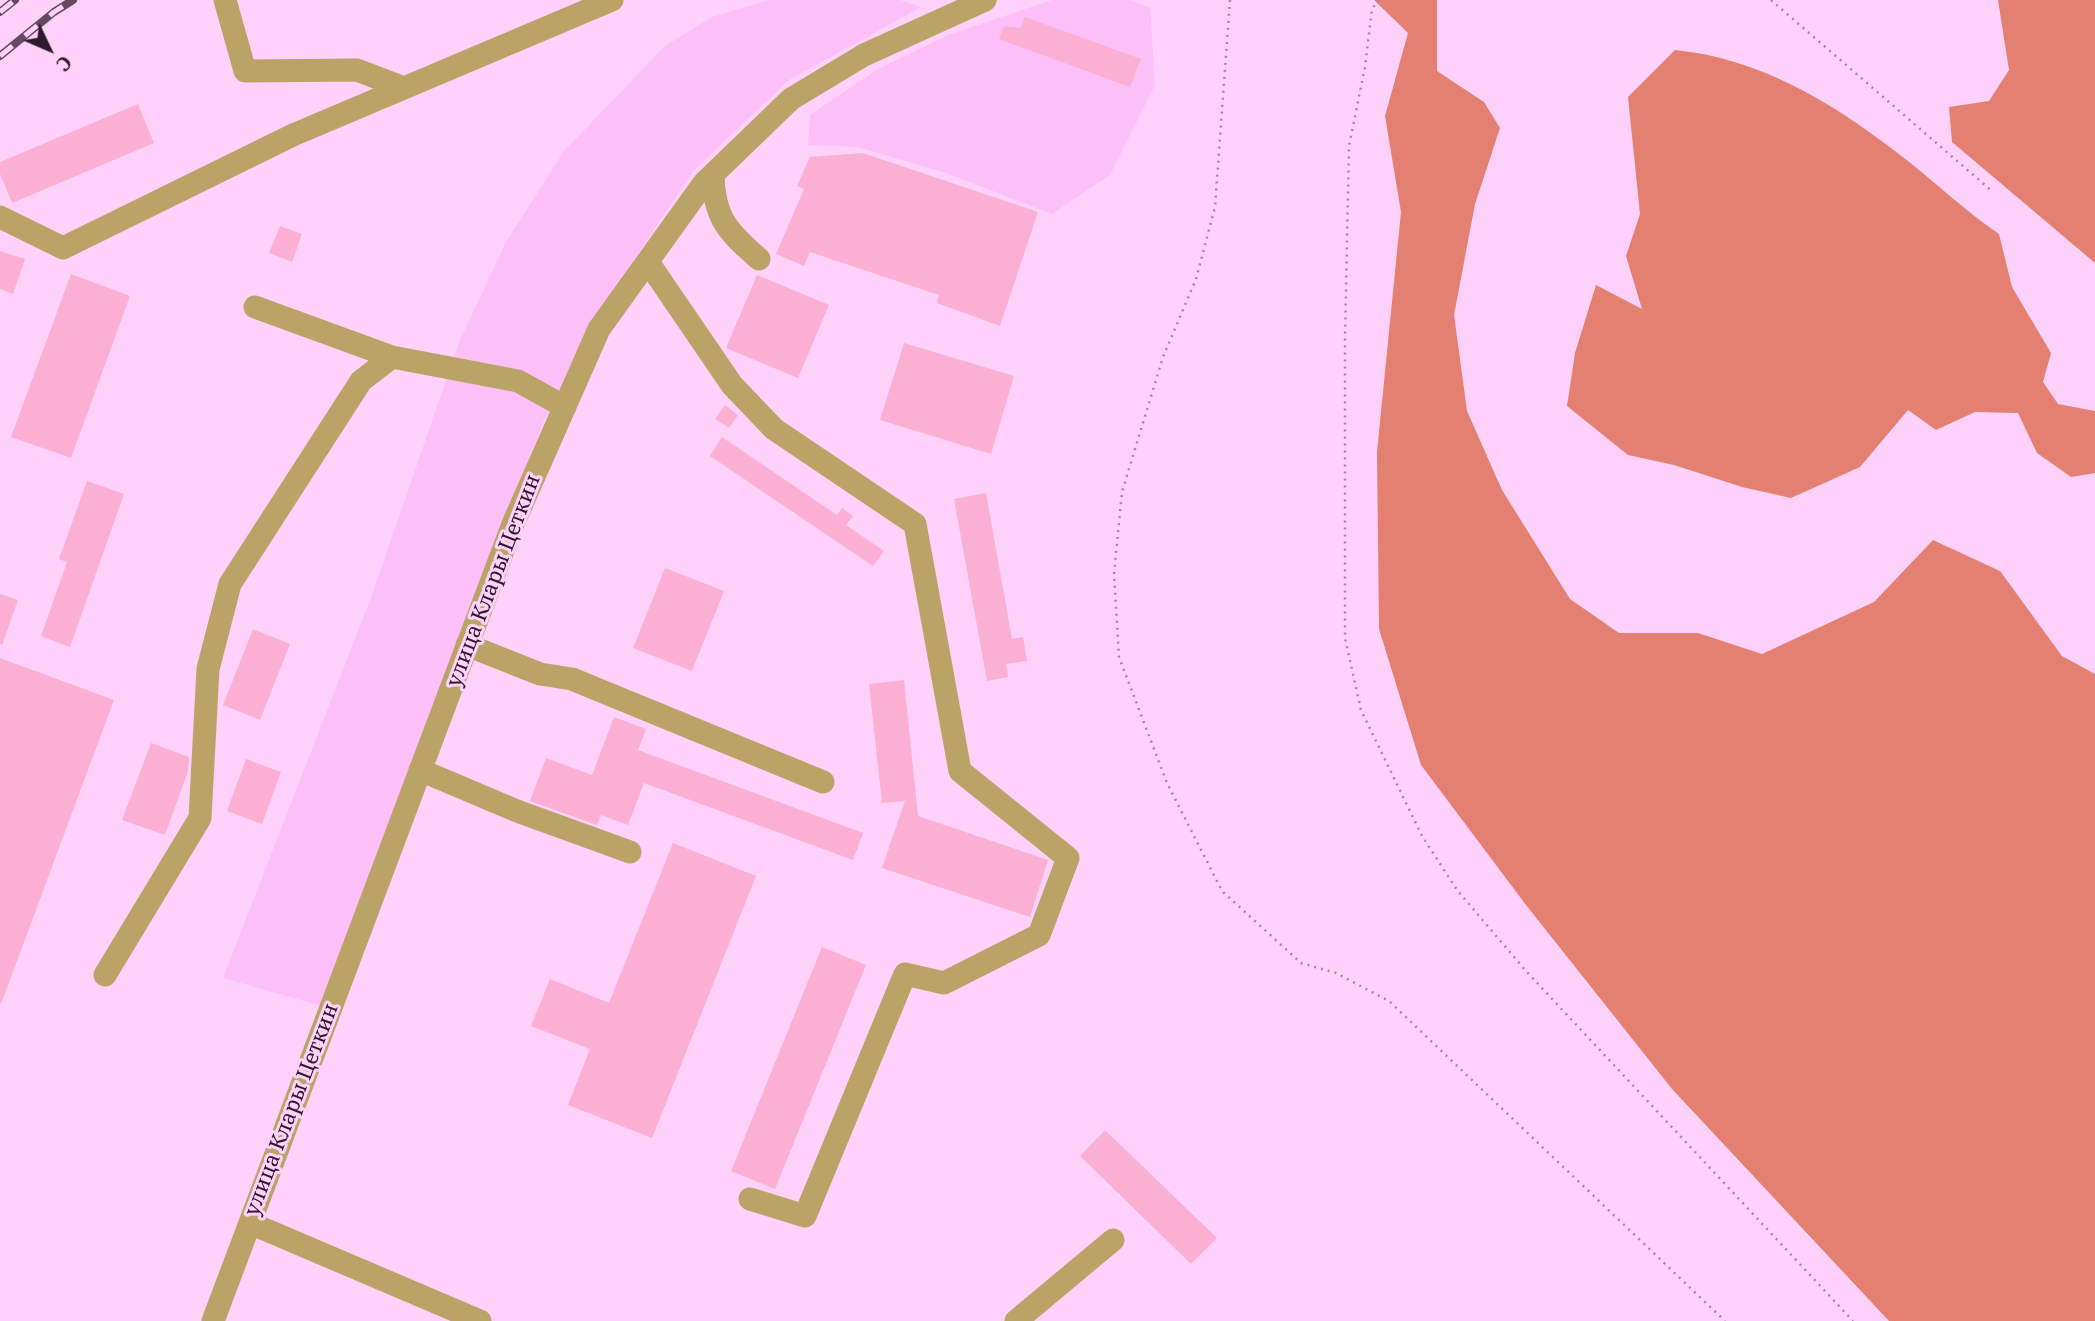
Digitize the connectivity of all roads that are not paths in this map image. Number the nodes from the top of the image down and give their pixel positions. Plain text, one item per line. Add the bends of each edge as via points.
1 (225, 0) edge
2 (612, 0) edge
3 (985, 0) edge
4 (404, 88) junction
5 (713, 175) junction
6 (0, 217) edge
7 (759, 259) dead end
8 (648, 262) junction
9 (255, 307) dead end
10 (392, 357) junction
11 (565, 407) junction
12 (467, 645) junction
13 (420, 770) junction
14 (823, 782) dead end
15 (630, 852) dead end
16 (105, 975) dead end
17 (750, 1199) dead end
18 (250, 1223) junction
19 (1112, 1240) dead end
20 (213, 1321) edge
21 (480, 1321) edge
22 (1016, 1321) edge

1 - 4 street via 245,71 357,70
2 - 4 street
3 - 5 street, улица Клары Цеткин via 864,55 791,99
4 - 6 street via 293,135 63,248
5 - 7 street via 714,202 733,235
5 - 8 street, улица Клары Цеткин
8 - 11 street, улица Клары Цеткин via 599,329
8 - 17 street via 732,385 774,429 915,524 960,771 1068,858 1039,935 944,983 905,974 805,1216
9 - 10 street
10 - 11 street via 517,381
10 - 16 street via 361,381 230,583 208,669 200,818
11 - 12 street, улица Клары Цеткин via 513,524
12 - 13 street, улица Клары Цеткин
12 - 14 street via 540,674 572,679
13 - 15 street
13 - 18 street, улица Клары Цеткин
18 - 20 street, улица Клары Цеткин
18 - 21 street
19 - 22 street

